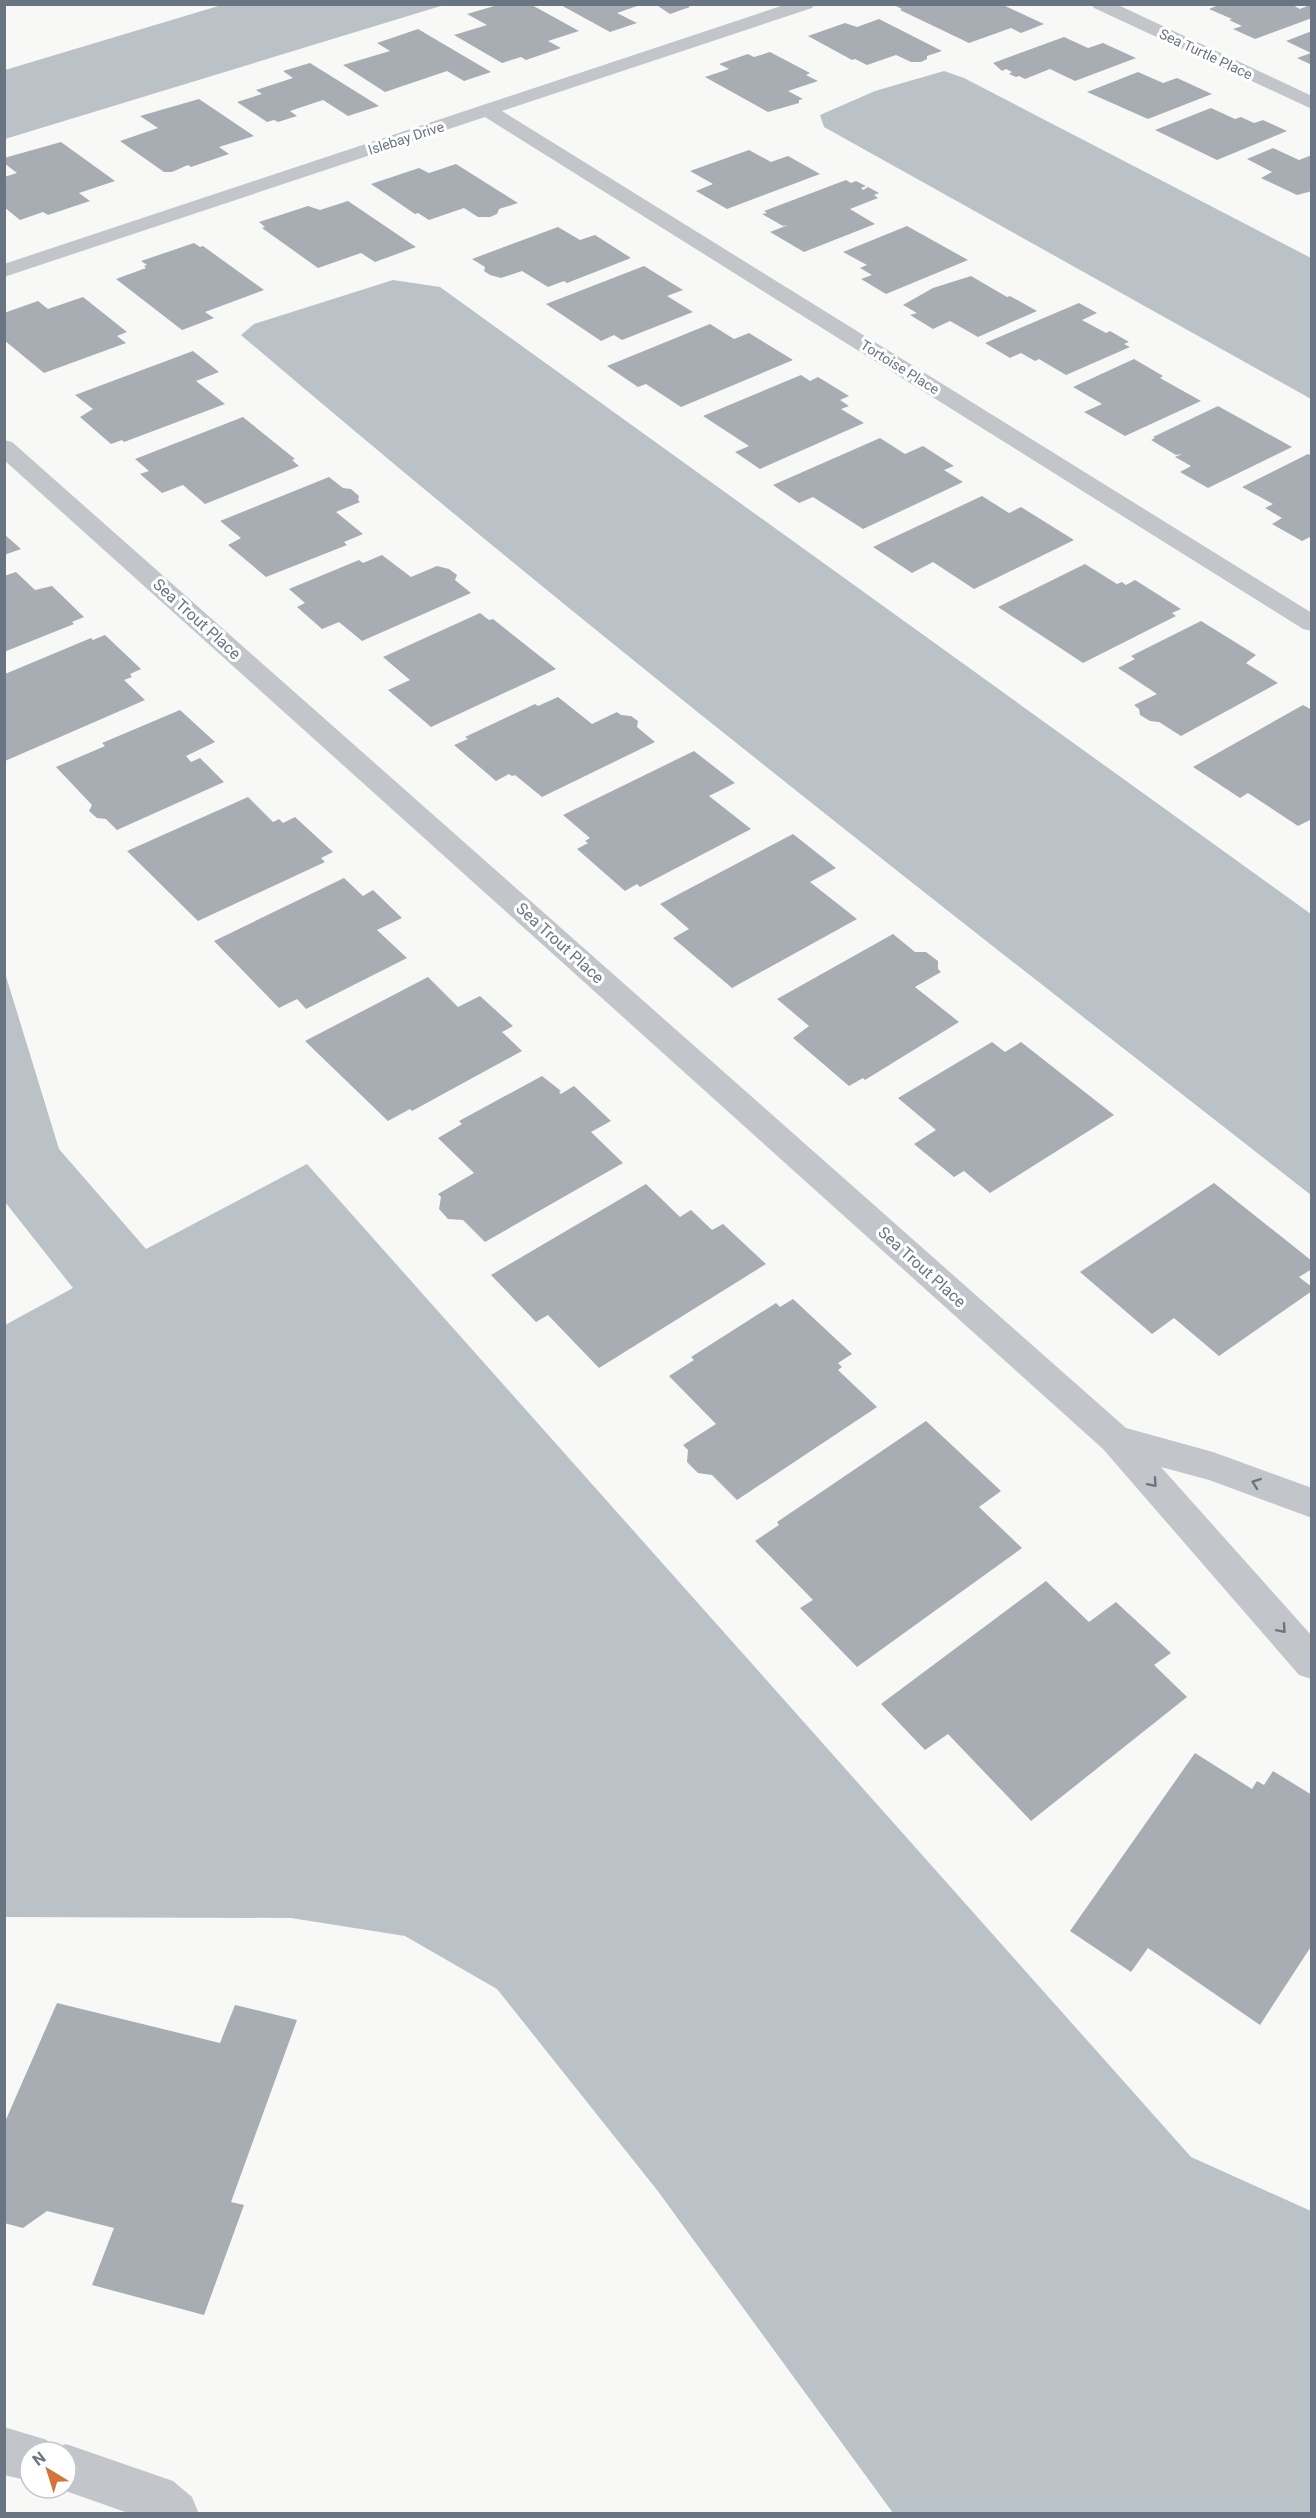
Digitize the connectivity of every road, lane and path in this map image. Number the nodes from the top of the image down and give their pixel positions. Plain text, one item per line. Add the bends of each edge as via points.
1 (806, 4) edge
2 (1100, 4) edge
3 (1311, 103) edge
4 (488, 111) junction
5 (4, 271) edge
6 (4, 447) edge
7 (1311, 624) edge
8 (1115, 1439) junction
9 (1311, 1503) edge
10 (1311, 1663) edge
11 (78, 2473) edge
12 (175, 2514) edge

1 - 4 street, Islebay Drive
2 - 3 street, Sea Turtle Place
4 - 5 street, Islebay Drive
4 - 7 street, Tortoise Place
6 - 8 street, Sea Trout Place
9 -> 8 street, Sea Trout Place via 1213,1467
8 -> 10 street, Sea Trout Place
11 - 12 street via 156,2498

